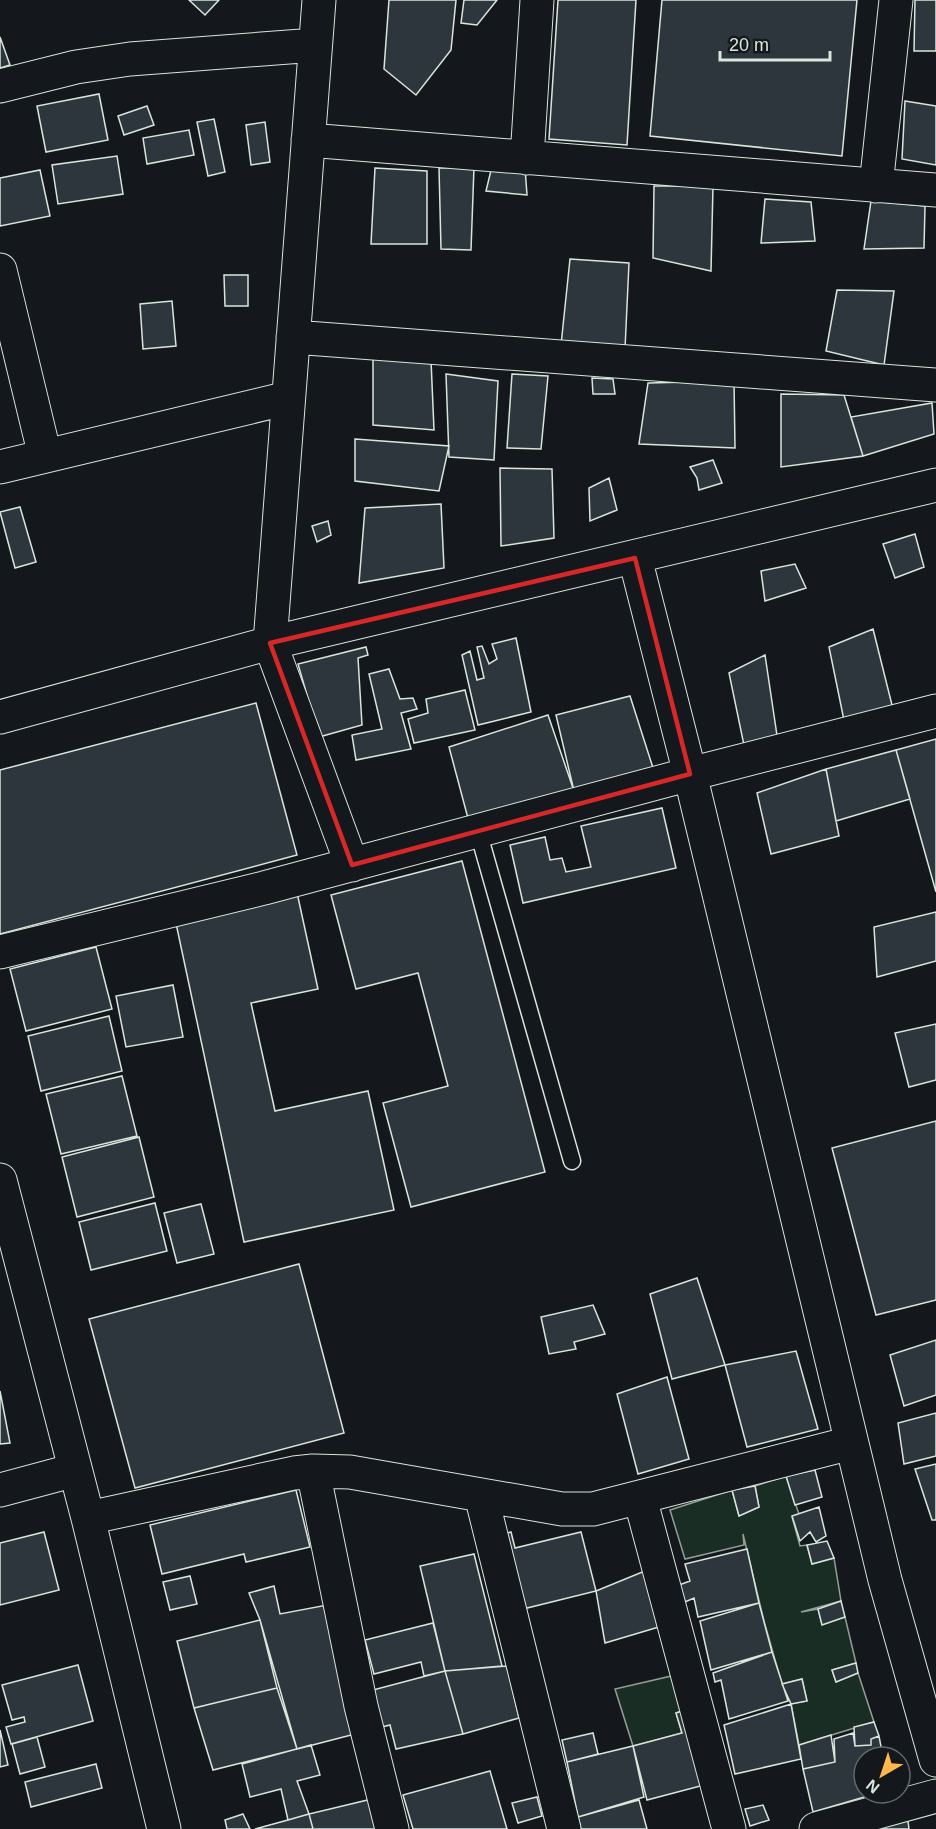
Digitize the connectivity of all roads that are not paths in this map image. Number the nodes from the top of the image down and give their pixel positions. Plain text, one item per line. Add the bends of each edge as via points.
1 (319, 0) edge
2 (537, 0) edge
3 (896, 0) edge
4 (315, 45) junction
5 (0, 86) edge
6 (308, 140) junction
7 (527, 158) junction
8 (876, 186) junction
9 (936, 190) edge
10 (0, 270) edge
11 (293, 337) junction
12 (936, 385) edge
13 (288, 398) junction
14 (45, 456) junction
15 (0, 467) edge
16 (936, 485) edge
17 (635, 558) junction
18 (270, 643) junction
19 (936, 711) edge
20 (0, 717) edge
21 (690, 774) junction
22 (478, 831) junction
23 (352, 865) junction
24 (0, 952) edge
25 (572, 1161) dead end
26 (0, 1180) edge
27 (851, 1443) junction
28 (75, 1470) junction
29 (313, 1471) junction
30 (0, 1490) edge
31 (481, 1495) junction
32 (640, 1498) junction
33 (88, 1518) junction
34 (936, 1760) edge
35 (936, 1796) edge
36 (164, 1829) edge
37 (392, 1829) edge
38 (564, 1829) edge
39 (729, 1829) edge
40 (816, 1829) edge

1 - 4 street
2 - 7 street
3 - 8 street
4 - 5 street via 130,59 76,67
4 - 6 street
6 - 7 street
6 - 11 street
7 - 8 street
8 - 9 street
10 - 14 street
11 - 12 street
11 - 13 street
13 - 14 street
13 - 18 street
14 - 15 street
16 - 17 street
17 - 18 street
17 - 21 street
18 - 20 street
18 - 23 street
19 - 21 street
21 - 22 street
21 - 27 street
22 - 23 street
22 - 25 lane
23 - 24 street
26 - 28 street
27 - 32 street
27 - 34 street
28 - 30 street
28 - 33 street
29 - 31 street via 350,1472
29 - 33 street
29 - 37 street via 361,1706
31 - 32 street via 562,1509 594,1509
31 - 38 street
32 - 39 street
33 - 36 street
35 - 40 street

